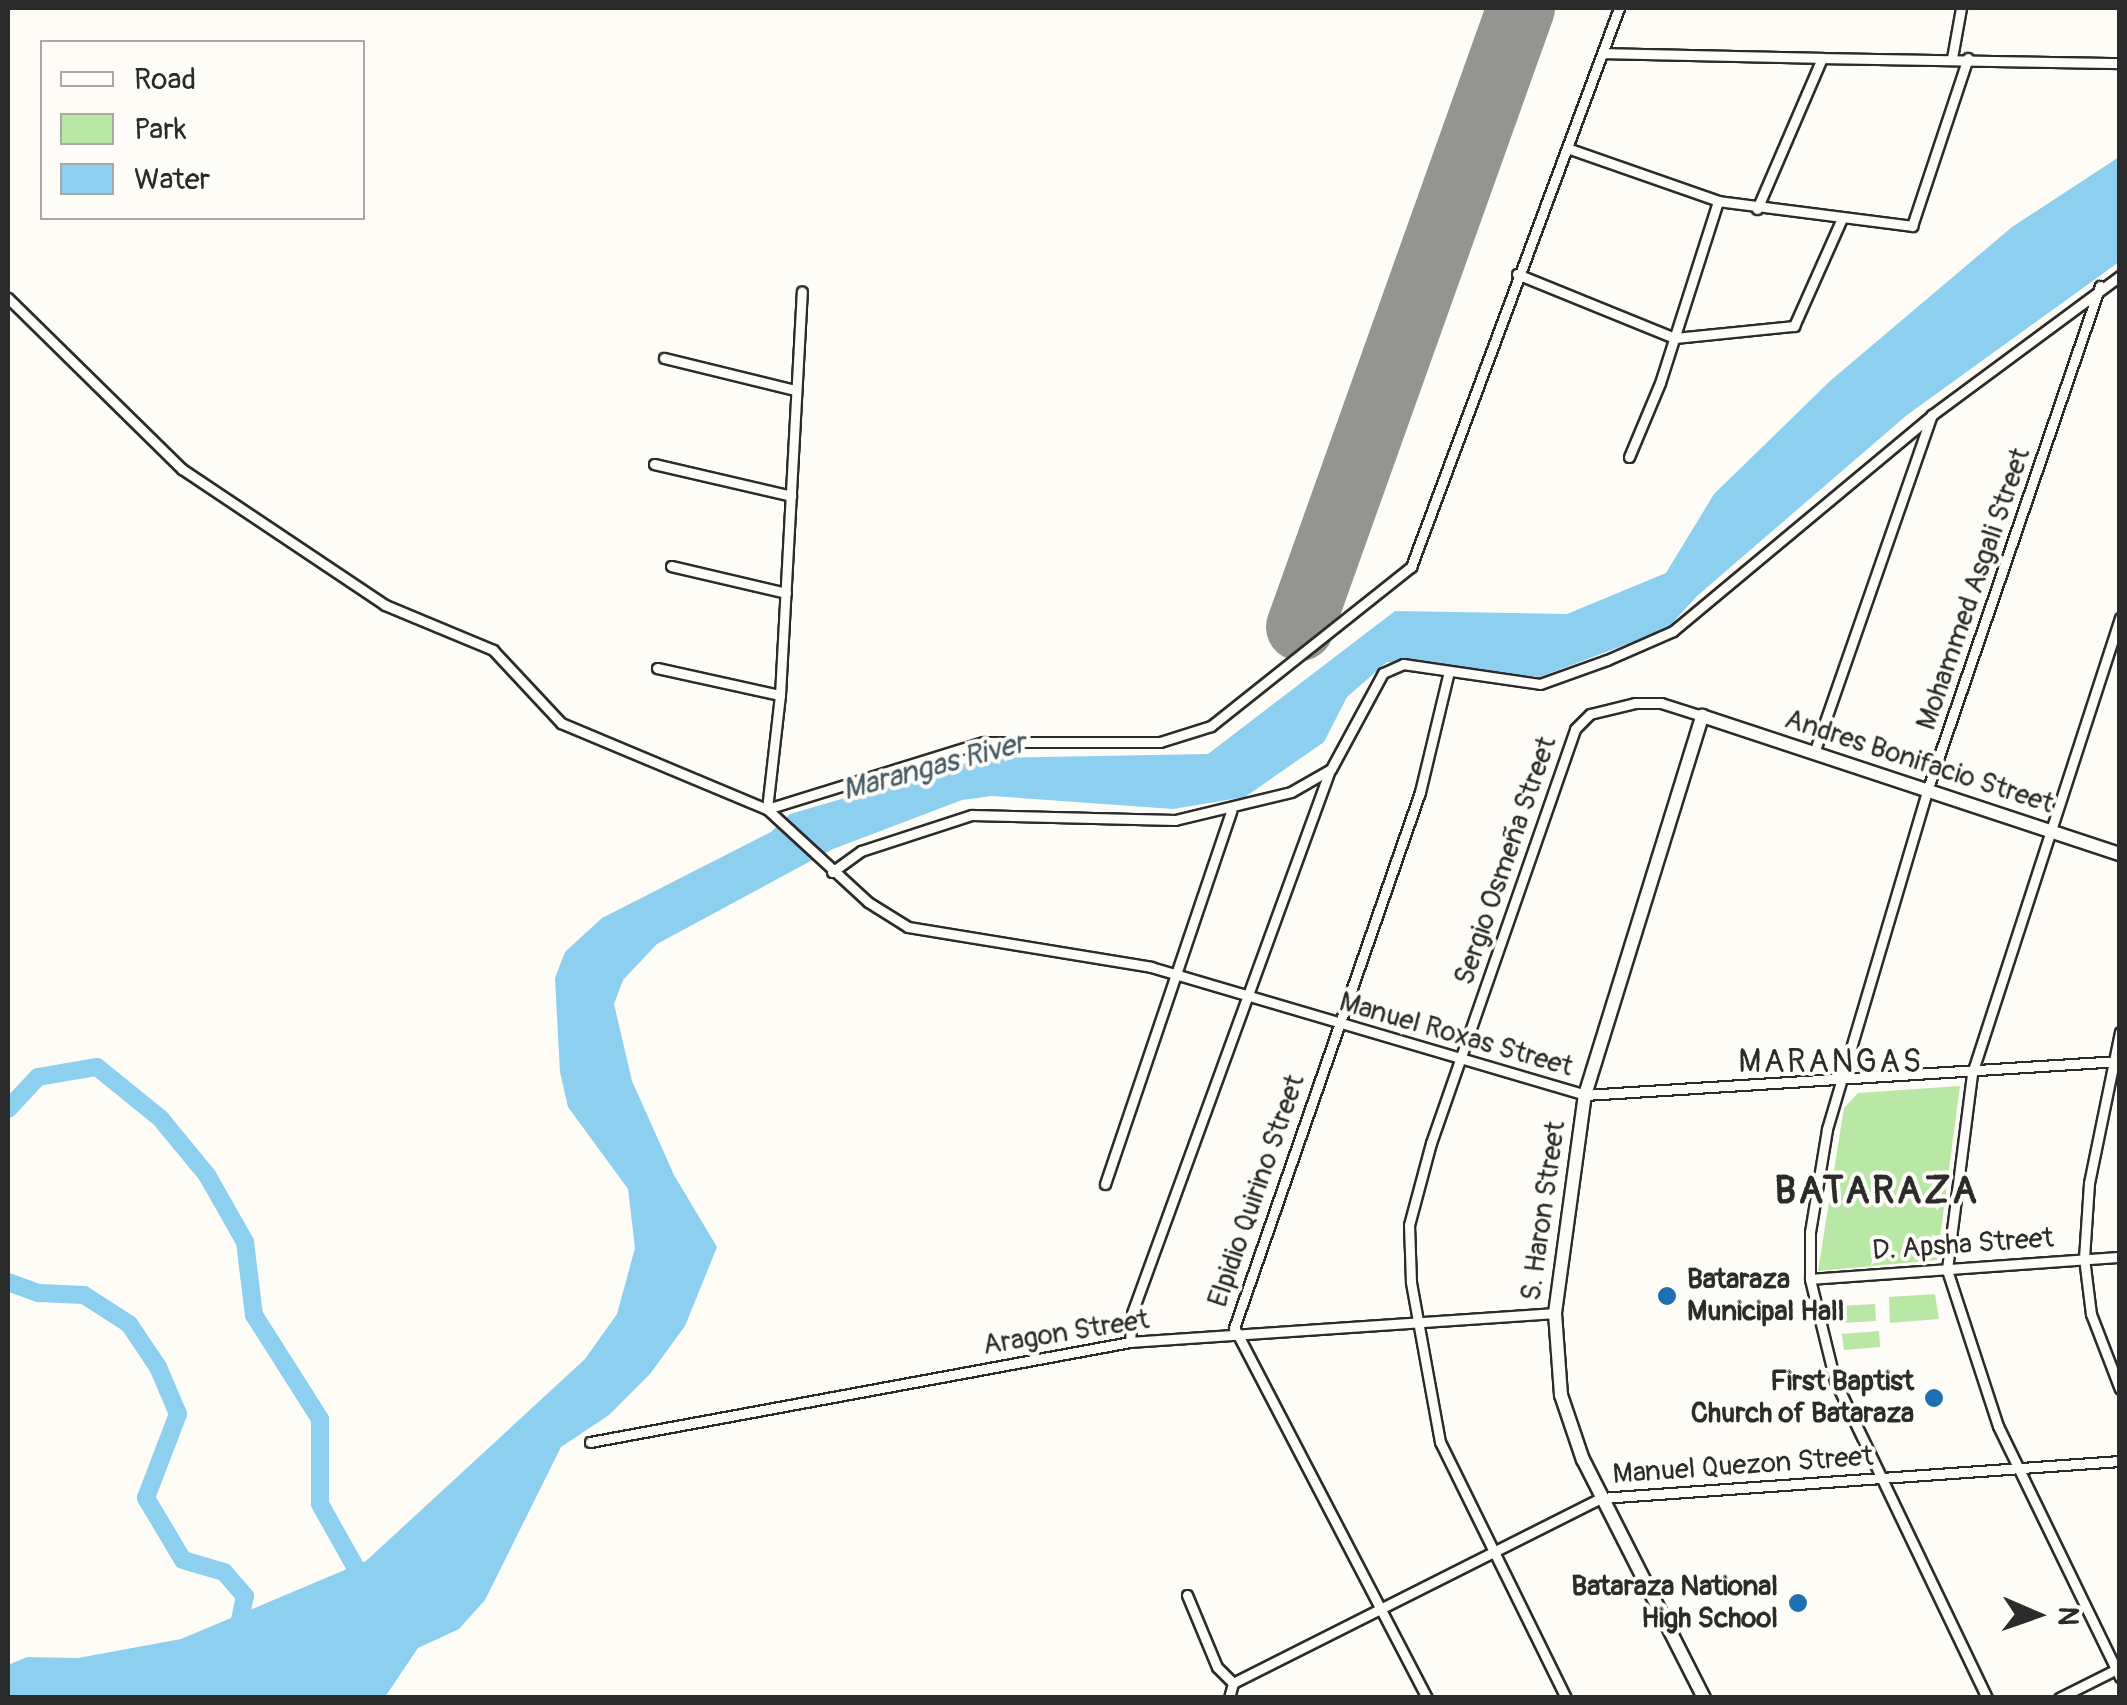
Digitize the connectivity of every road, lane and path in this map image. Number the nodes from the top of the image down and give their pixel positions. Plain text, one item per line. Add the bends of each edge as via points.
1 (1619, 8) edge
2 (1961, 8) edge
3 (1603, 53) junction
4 (1822, 58) junction
5 (1952, 58) junction
6 (1968, 58) junction
7 (2120, 64) edge
8 (1567, 148) junction
9 (1718, 201) junction
10 (1757, 209) junction
11 (1842, 218) junction
12 (1516, 274) junction
13 (2120, 276) edge
14 (2100, 286) junction
15 (802, 292) dead end
16 (8, 298) edge
17 (1675, 338) junction
18 (664, 358) dead end
19 (795, 390) junction
20 (1932, 415) junction
21 (1629, 458) dead end
22 (654, 464) dead end
23 (791, 496) junction
24 (671, 566) dead end
25 (786, 593) junction
26 (2120, 618) edge
27 (657, 668) dead end
28 (1448, 671) junction
29 (780, 695) junction
30 (1702, 716) junction
31 (1814, 753) junction
32 (1331, 769) junction
33 (1926, 791) junction
34 (767, 809) junction
35 (1231, 811) junction
36 (2050, 832) junction
37 (2120, 854) edge
38 (832, 872) junction
39 (1178, 975) junction
40 (1250, 996) junction
41 (1338, 1025) junction
42 (2120, 1032) edge
43 (1462, 1062) junction
44 (2115, 1062) edge
45 (1972, 1074) junction
46 (1843, 1080) junction
47 (1585, 1095) junction
48 (1104, 1184) dead end
49 (2120, 1257) edge
50 (2084, 1258) junction
51 (1946, 1270) junction
52 (1810, 1279) junction
53 (1555, 1313) junction
54 (1417, 1324) junction
55 (1235, 1335) junction
56 (1130, 1342) junction
57 (2120, 1388) edge
58 (590, 1442) dead end
59 (2120, 1461) edge
60 (2020, 1466) junction
61 (1880, 1478) junction
62 (1601, 1498) junction
63 (1492, 1550) junction
64 (1187, 1595) dead end
65 (1382, 1608) junction
66 (2118, 1671) edge
67 (1234, 1683) junction
68 (1229, 1698) edge
69 (1426, 1698) edge
70 (1566, 1698) edge
71 (1704, 1698) edge
72 (1987, 1698) edge
73 (2059, 1698) edge

1 - 3 street
2 - 5 street
3 - 4 street
3 - 8 street
4 - 5 street
4 - 10 street
5 - 6 street
6 - 7 street
6 - 11 street via 1912,226
8 - 9 street
8 - 12 street
9 - 10 street
9 - 17 street
10 - 11 street
11 - 17 street via 1794,326
12 - 17 street
12 - 34 street via 1465,433 1410,567 1212,726 1160,742 984,742
13 - 14 street
14 - 20 street
14 - 33 street, Mohammed Asgali Street
15 - 19 street
16 - 34 street via 164,455 264,524 385,605 493,650 561,722
17 - 21 street
18 - 19 street
19 - 23 street
20 - 28 street via 1674,631 1540,684
20 - 31 street
22 - 23 street
23 - 25 street
24 - 25 street
25 - 29 street
26 - 36 street
27 - 29 street
28 - 32 street via 1403,664 1383,673
28 - 41 street, Elpidio Quirino Street via 1420,792
29 - 34 street
30 - 31 street, Andres Bonifacio Street
30 - 43 street, Sergio Osmeña Street via 1649,702 1584,718 1569,743
30 - 47 street, S. Haron Street
31 - 33 street, Andres Bonifacio Street
32 - 35 street via 1290,792
32 - 40 street
33 - 36 street, Andres Bonifacio Street
33 - 46 street, Mohammed Asgali Street
34 - 38 street, Manuel Roxas Street
35 - 38 street via 1137,822 972,814 861,851
35 - 39 street
36 - 37 street, Andres Bonifacio Street
36 - 45 street
38 - 39 street, Manuel Roxas Street via 908,927
39 - 40 street, Manuel Roxas Street
39 - 48 street
40 - 41 street, Manuel Roxas Street
40 - 56 street via 1132,1313
41 - 43 street, Manuel Roxas Street
41 - 55 street, Elpidio Quirino Street
42 - 44 street
43 - 47 street, Manuel Roxas Street
43 - 54 street, Sergio Osmeña Street via 1412,1204 1408,1250
44 - 45 street, Manuel Roxas Street
44 - 50 street
45 - 46 street, Manuel Roxas Street
45 - 51 street
46 - 47 street, Manuel Roxas Street
46 - 52 street, Mohammed Asgali Street via 1814,1193
47 - 53 street, S. Haron Street
49 - 50 street, D. Apsha Street
50 - 51 street, D. Apsha Street
50 - 57 street via 2101,1349
51 - 52 street, D. Apsha Street
51 - 60 street via 1986,1396
52 - 61 street, Mohammed Asgali Street via 1835,1381
53 - 54 street, Aragon Street
53 - 62 street, S. Haron Street via 1565,1411
54 - 55 street, Aragon Street
54 - 63 street, Sergio Osmeña Street via 1440,1442
55 - 56 street, Aragon Street
55 - 65 street, Elpidio Quirino Street
56 - 58 street, Aragon Street
59 - 60 street, Manuel Quezon Street
60 - 61 street, Manuel Quezon Street
60 - 66 street
61 - 62 street, Manuel Quezon Street
61 - 72 street, Mohammed Asgali Street
62 - 63 street, Manuel Quezon Street
62 - 71 street, S. Haron Street
63 - 65 street, Manuel Quezon Street
63 - 70 street, Sergio Osmeña Street
64 - 67 street via 1217,1667
65 - 67 street, Manuel Quezon Street
65 - 69 street, Elpidio Quirino Street
66 - 73 street
67 - 68 street

